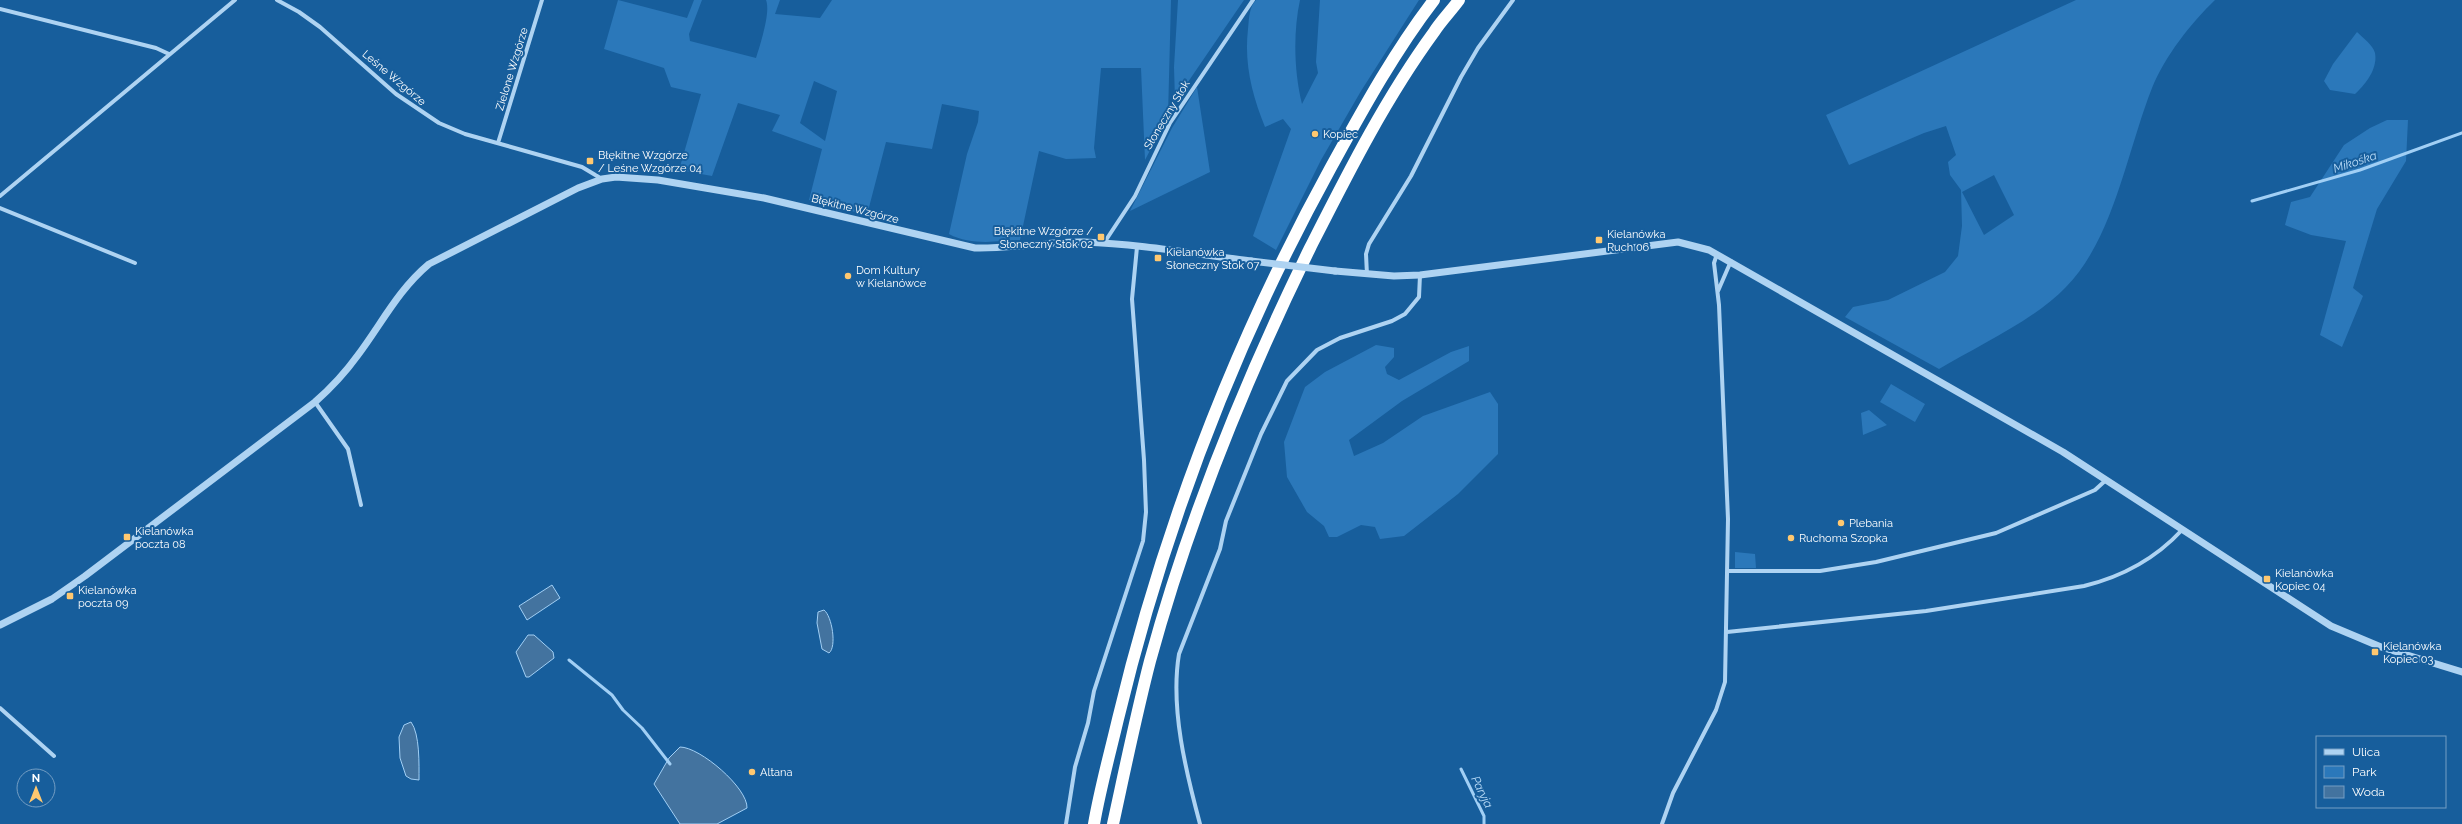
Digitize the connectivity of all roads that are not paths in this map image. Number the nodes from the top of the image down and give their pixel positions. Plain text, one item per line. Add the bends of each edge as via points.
1 (235, 0) edge
2 (277, 0) edge
3 (542, 0) edge
4 (1253, 0) edge
5 (1434, 0) edge
6 (1459, 0) edge
7 (1513, 0) edge
8 (0, 9) edge
9 (169, 54) junction
10 (498, 143) junction
11 (602, 179) junction
12 (0, 196) edge
13 (0, 208) edge
14 (1104, 243) junction
15 (1137, 247) junction
16 (1717, 254) junction
17 (1731, 262) junction
18 (135, 263) dead end
19 (1367, 275) junction
20 (1420, 275) junction
21 (1718, 292) junction
22 (315, 402) junction
23 (2106, 480) junction
24 (361, 505) dead end
25 (2182, 530) junction
26 (1728, 571) junction
27 (0, 625) edge
28 (1727, 632) junction
29 (2462, 672) edge
30 (0, 708) edge
31 (54, 756) dead end
32 (1066, 824) edge
33 (1094, 824) edge
34 (1113, 824) edge
35 (1200, 824) edge
36 (1662, 824) edge

1 - 9 street
2 - 10 street, Leśne Wzgórze via 320,26 414,109 439,123
3 - 10 street, Zielone Wzgórze
4 - 14 street, Słoneczny Stok via 1170,123 1135,196
5 - 33 highway via 1416,23 1382,78 1315,196 1265,295 1230,374 1184,494 1156,580 1132,663
6 - 34 highway via 1410,68 1354,165 1256,361 1204,496 1150,660
7 - 19 street via 1478,48 1411,176 1369,244 1366,254
8 - 9 street via 156,48
9 - 12 street
10 - 11 street, Leśne Wzgórze via 582,167
11 - 14 street, Błękitne Wzgórze via 631,177 658,180 764,198 975,248 1002,249 1064,243
11 - 22 street, Błękitne Wzgórze via 578,188 429,264 399,293 359,354 340,378
13 - 18 street
14 - 15 street, Błękitne Wzgórze
15 - 19 street, Błękitne Wzgórze, bridge
15 - 32 street via 1132,299 1146,512 1142,541 1094,691 1075,767
16 - 17 street, Błękitne Wzgórze
16 - 20 street, Błękitne Wzgórze via 1690,244 1666,242
16 - 21 street via 1714,263
17 - 21 street
17 - 23 street, Błękitne Wzgórze via 2020,426
19 - 20 street, Błękitne Wzgórze
20 - 35 street via 1419,296 1405,314 1392,321 1340,338 1317,350 1287,381 1261,434 1226,521 1220,549 1178,662 1178,714
21 - 26 street
22 - 24 street via 348,449
22 - 27 street, Błękitne Wzgórze via 85,576 52,599
23 - 25 street, Błękitne Wzgórze
23 - 26 street via 2094,490 1996,533 1876,562 1820,570
25 - 28 street via 2154,556 2104,581 2084,586 1933,610
25 - 29 street, Błękitne Wzgórze via 2331,626 2381,647
26 - 28 street
28 - 36 street via 1725,682 1716,710 1673,793
30 - 31 street

